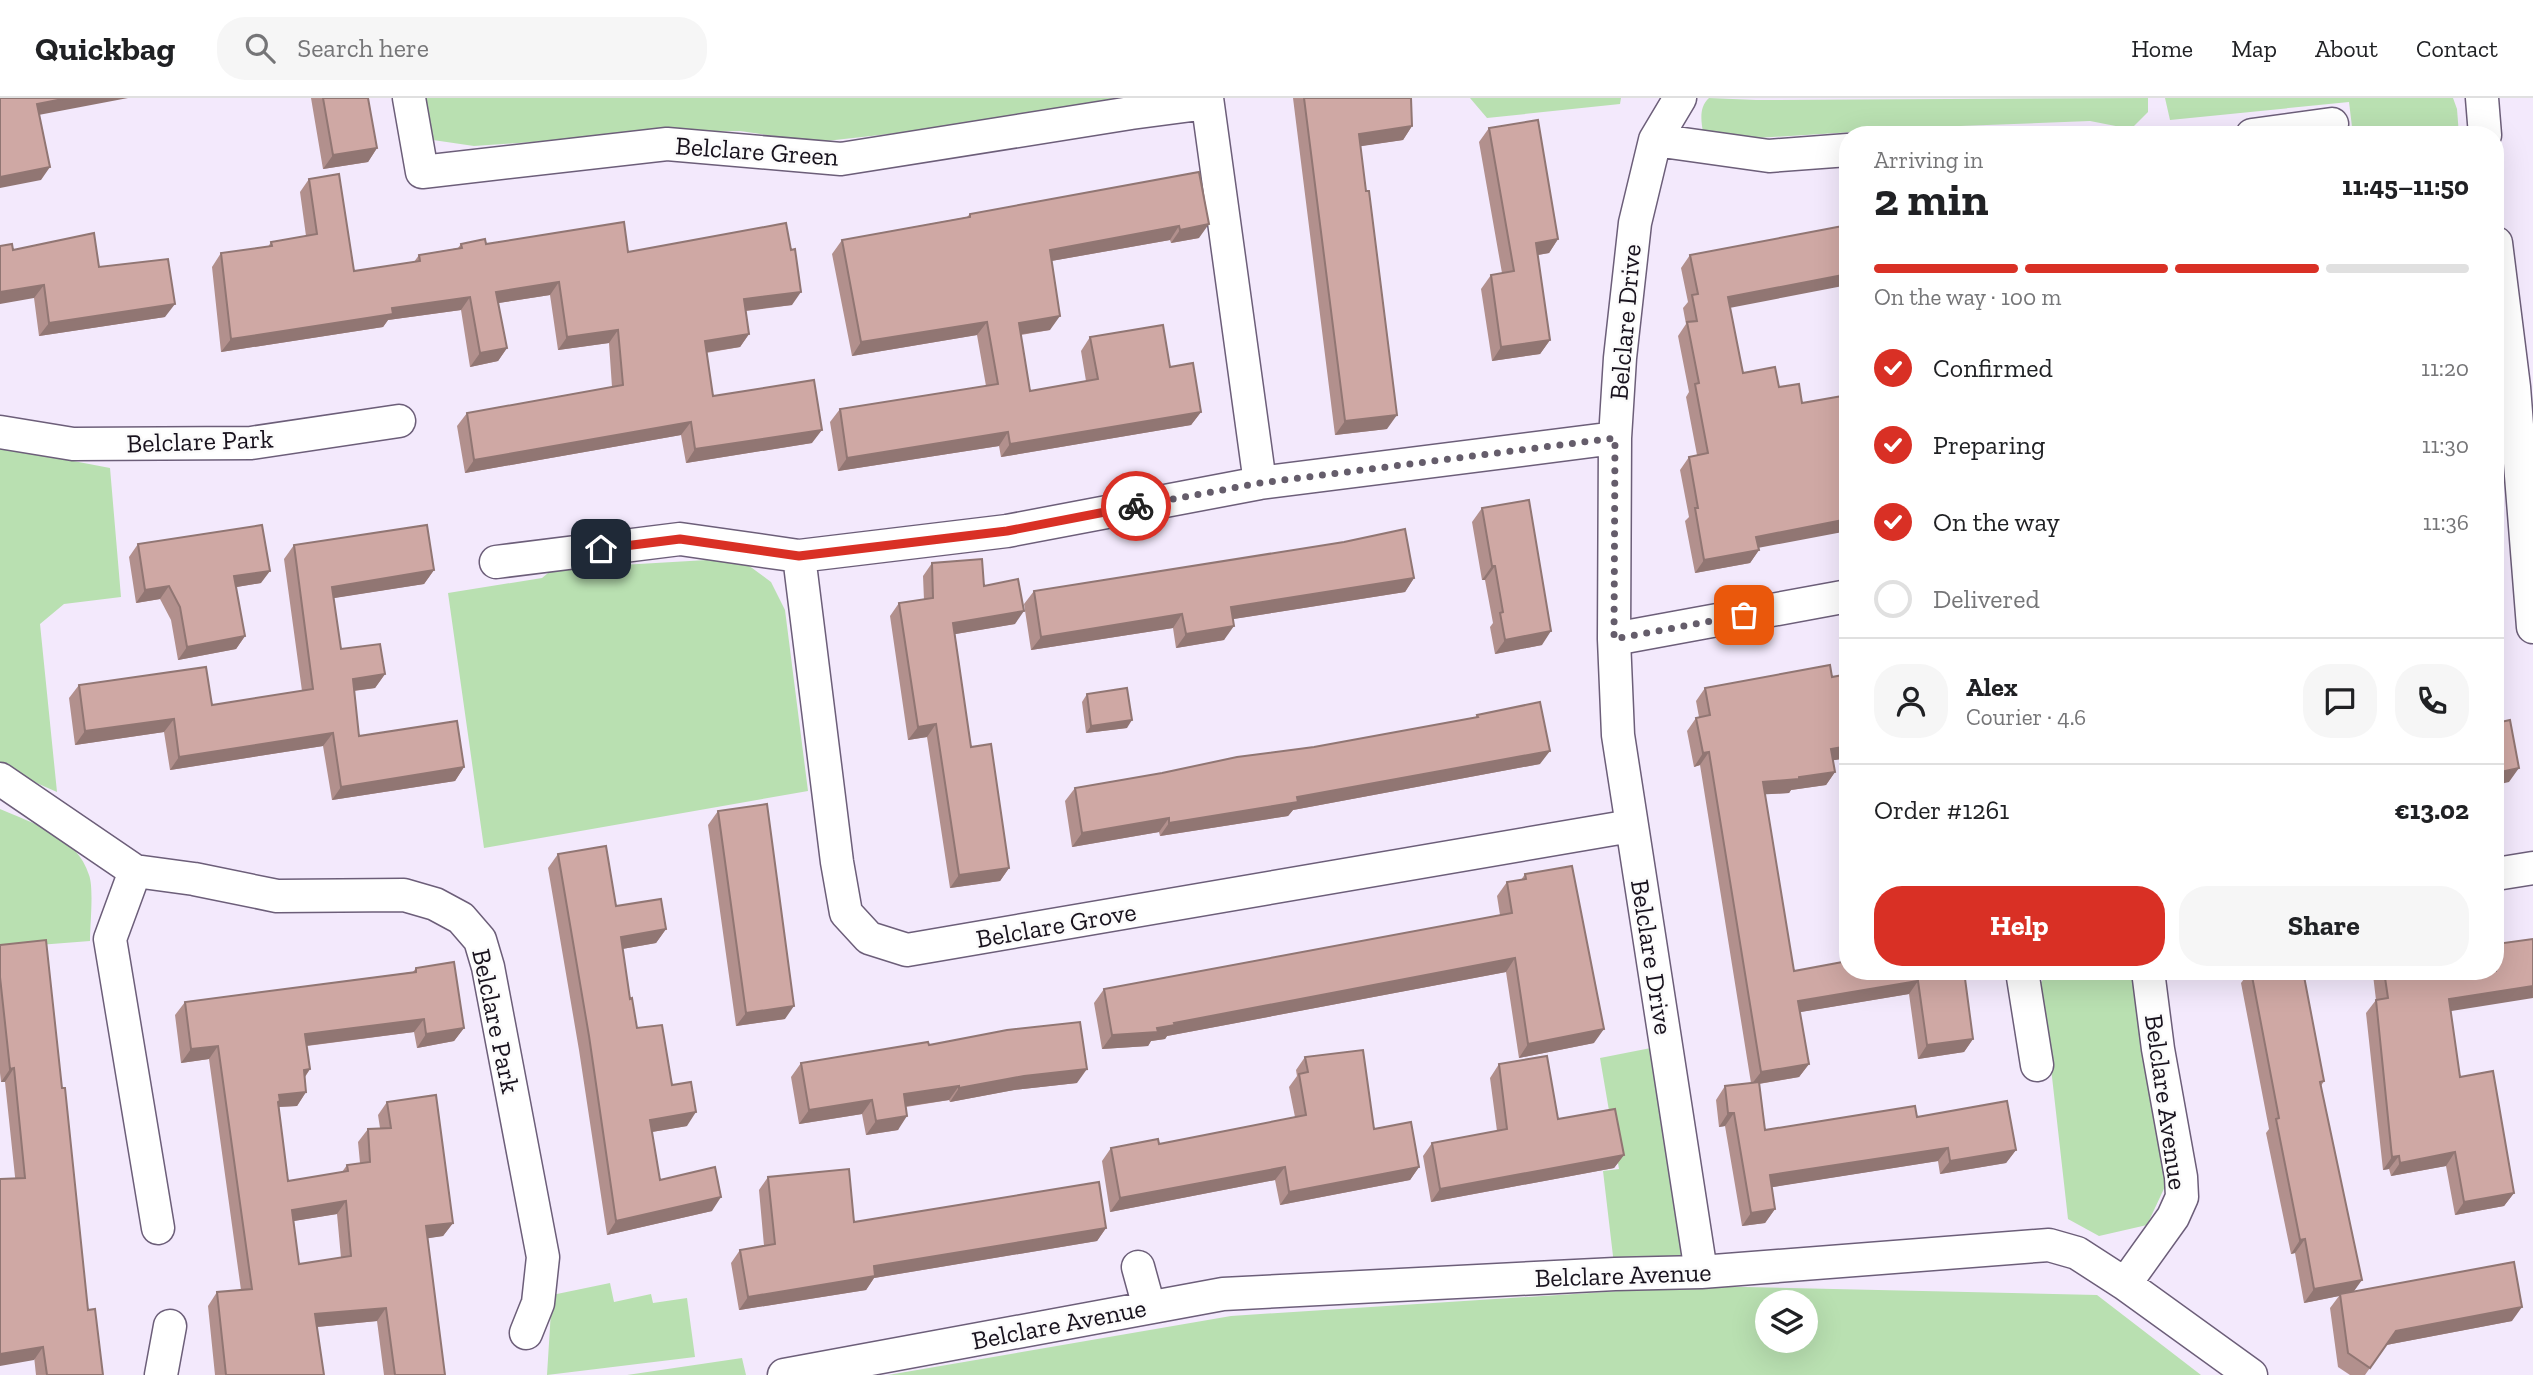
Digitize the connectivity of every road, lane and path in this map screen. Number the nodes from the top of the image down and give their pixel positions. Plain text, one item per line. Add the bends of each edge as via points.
1 (409, 98) edge
2 (1680, 98) edge
3 (2482, 98) edge
4 (1207, 100) edge
5 (2332, 124) dead end
6 (2317, 126) edge
7 (2484, 126) edge
8 (1655, 140) junction
9 (1839, 151) edge
10 (2504, 285) edge
11 (2523, 385) edge
12 (399, 421) dead end
13 (0, 432) edge
14 (1615, 438) junction
15 (1260, 483) junction
16 (799, 556) junction
17 (496, 562) dead end
18 (2531, 590) edge
19 (1839, 598) edge
20 (2533, 627) edge
21 (1614, 639) junction
22 (0, 779) edge
23 (1631, 825) junction
24 (2533, 868) edge
25 (135, 871) junction
26 (2504, 873) edge
27 (2023, 980) edge
28 (2149, 980) edge
29 (2037, 1065) dead end
30 (158, 1228) dead end
31 (1138, 1267) dead end
32 (1700, 1272) junction
33 (2125, 1284) junction
34 (1149, 1307) junction
35 (170, 1326) dead end
36 (526, 1333) dead end
37 (160, 1375) edge
38 (784, 1375) edge
39 (2251, 1375) edge

1 - 4 street, Belclare Green via 422,172 667,144 841,159
2 - 8 street, Belclare Drive
3 - 7 street
4 - 15 street, Belclare Green
5 - 6 street
8 - 9 street via 1769,156
8 - 14 street, Belclare Drive via 1635,223
10 - 11 street
11 - 18 street
12 - 13 street, Belclare Park via 251,443 73,444
14 - 15 street
14 - 21 street, Belclare Drive
15 - 16 street via 997,532
16 - 17 street via 680,539
16 - 23 street, Belclare Grove via 846,913 869,938 907,950
18 - 20 street
19 - 21 street
21 - 23 street, Belclare Drive via 1618,735
22 - 25 street, Belclare Park
23 - 32 street, Belclare Drive
24 - 26 street
25 - 30 street via 110,939
25 - 36 street, Belclare Park via 277,896 404,895 461,918 480,940 543,1257 538,1303
27 - 29 street
28 - 33 street, Belclare Avenue via 2182,1197
31 - 34 street
32 - 33 street, Belclare Avenue via 2049,1245 2077,1254
32 - 34 street, Belclare Avenue via 1223,1294
33 - 39 street
34 - 38 street, Belclare Avenue
35 - 37 street

